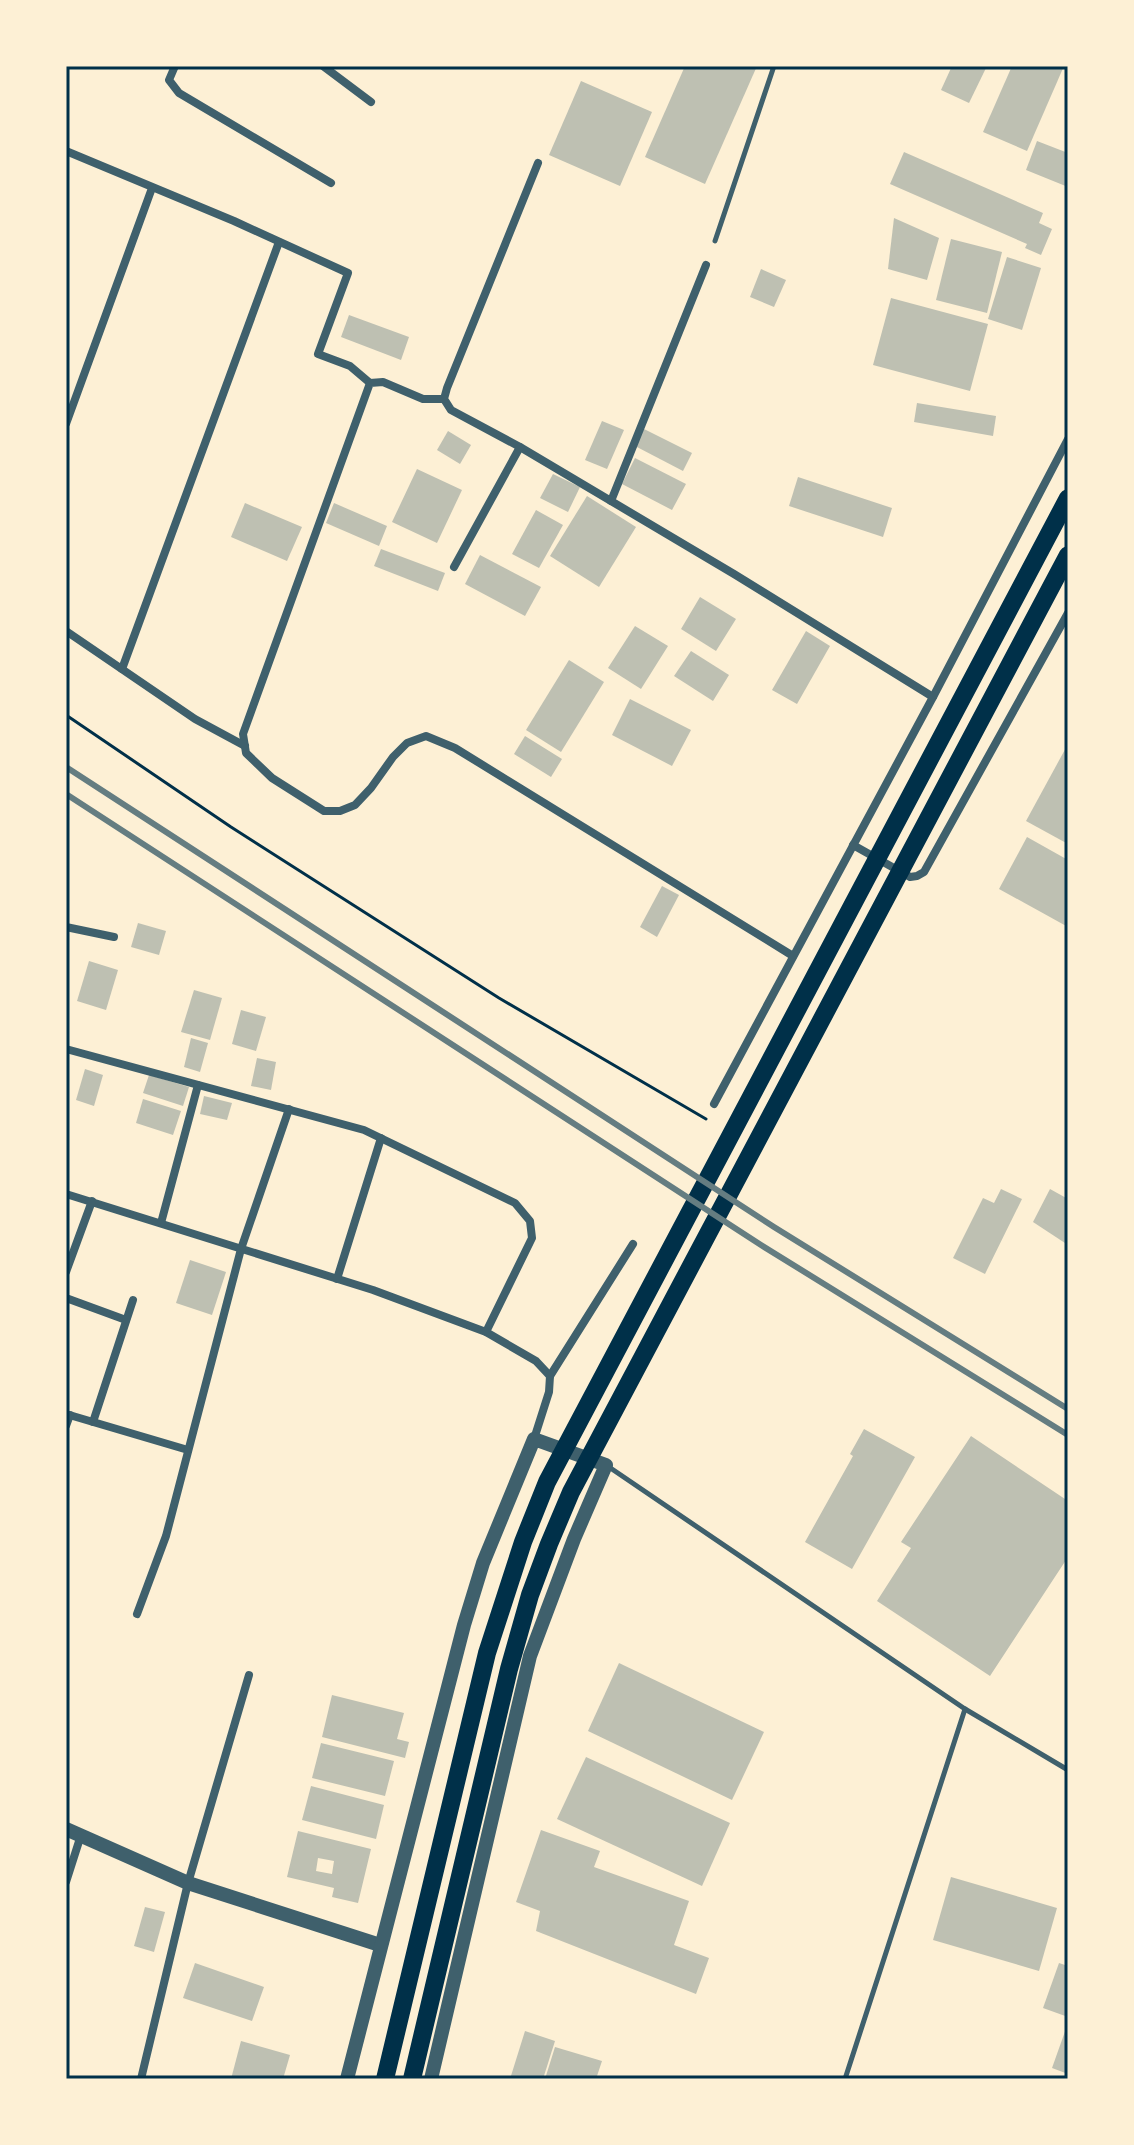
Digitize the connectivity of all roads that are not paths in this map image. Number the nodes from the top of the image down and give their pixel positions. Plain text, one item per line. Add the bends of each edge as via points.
1 (175, 66) edge
2 (323, 66) edge
3 (774, 66) edge
4 (371, 102) dead end
5 (66, 151) edge
6 (538, 163) dead end
7 (331, 183) dead end
8 (152, 188) junction
9 (715, 241) dead end
10 (279, 242) junction
11 (706, 265) dead end
12 (370, 383) junction
13 (444, 399) junction
14 (66, 424) edge
15 (1068, 439) edge
16 (520, 447) junction
17 (1068, 498) edge
18 (611, 501) junction
19 (1068, 555) edge
20 (454, 567) dead end
21 (1068, 613) edge
22 (66, 631) edge
23 (122, 669) junction
24 (933, 697) junction
25 (245, 746) junction
26 (853, 845) junction
27 (66, 927) edge
28 (114, 937) dead end
29 (793, 956) junction
30 (66, 1049) edge
31 (198, 1085) junction
32 (714, 1104) dead end
33 (289, 1109) junction
34 (381, 1138) junction
35 (66, 1194) edge
36 (92, 1201) junction
37 (161, 1223) junction
38 (633, 1244) dead end
39 (241, 1249) junction
40 (66, 1272) edge
41 (337, 1279) junction
42 (66, 1298) edge
43 (133, 1300) dead end
44 (126, 1320) junction
45 (486, 1332) junction
46 (550, 1376) junction
47 (68, 1414) edge
48 (93, 1422) junction
49 (66, 1426) edge
50 (534, 1439) junction
51 (188, 1450) junction
52 (606, 1465) junction
53 (137, 1614) dead end
54 (249, 1675) dead end
55 (965, 1709) junction
56 (1068, 1770) edge
57 (66, 1829) edge
58 (81, 1835) junction
59 (66, 1882) edge
60 (188, 1883) junction
61 (380, 1945) junction
62 (141, 2079) edge
63 (347, 2079) edge
64 (385, 2079) edge
65 (412, 2079) edge
66 (431, 2079) edge
67 (845, 2079) edge

1 - 7 street via 169,80 179,93
2 - 4 street
3 - 9 lane
5 - 8 street
6 - 13 street
8 - 10 street
8 - 14 street
10 - 12 street via 348,273 318,354 350,366
10 - 23 street
11 - 18 street
12 - 13 street via 383,382 423,399
12 - 25 street via 243,734
13 - 16 street via 455,413
15 - 24 street
16 - 18 street
16 - 20 street
17 - 64 highway via 547,1482 487,1653
18 - 24 street
19 - 65 highway via 565,1505 530,1595 509,1669
21 - 26 street via 924,872 910,877
22 - 23 street
23 - 25 street
24 - 26 street
25 - 29 street via 272,778 324,811 340,811 355,805 407,743 426,736 455,748
26 - 29 street
27 - 28 street
29 - 32 street
30 - 31 street
31 - 33 street
31 - 37 street
33 - 34 street
33 - 39 street
34 - 41 street
34 - 45 street via 515,1203 530,1221 532,1238
35 - 36 street
36 - 37 street
36 - 40 street
37 - 39 street
38 - 46 street
39 - 41 street
39 - 51 street
41 - 45 street
42 - 44 street
43 - 44 street
44 - 48 street
45 - 46 street via 536,1361
46 - 50 street
47 - 48 street
47 - 49 street
48 - 51 street
50 - 52 street
50 - 61 street via 483,1563 464,1625
51 - 53 street via 166,1536
52 - 55 lane
52 - 66 street via 530,1656
54 - 60 street
55 - 56 lane
55 - 67 lane
57 - 58 street
58 - 59 street
58 - 60 street
60 - 61 street
60 - 62 street
61 - 63 street

